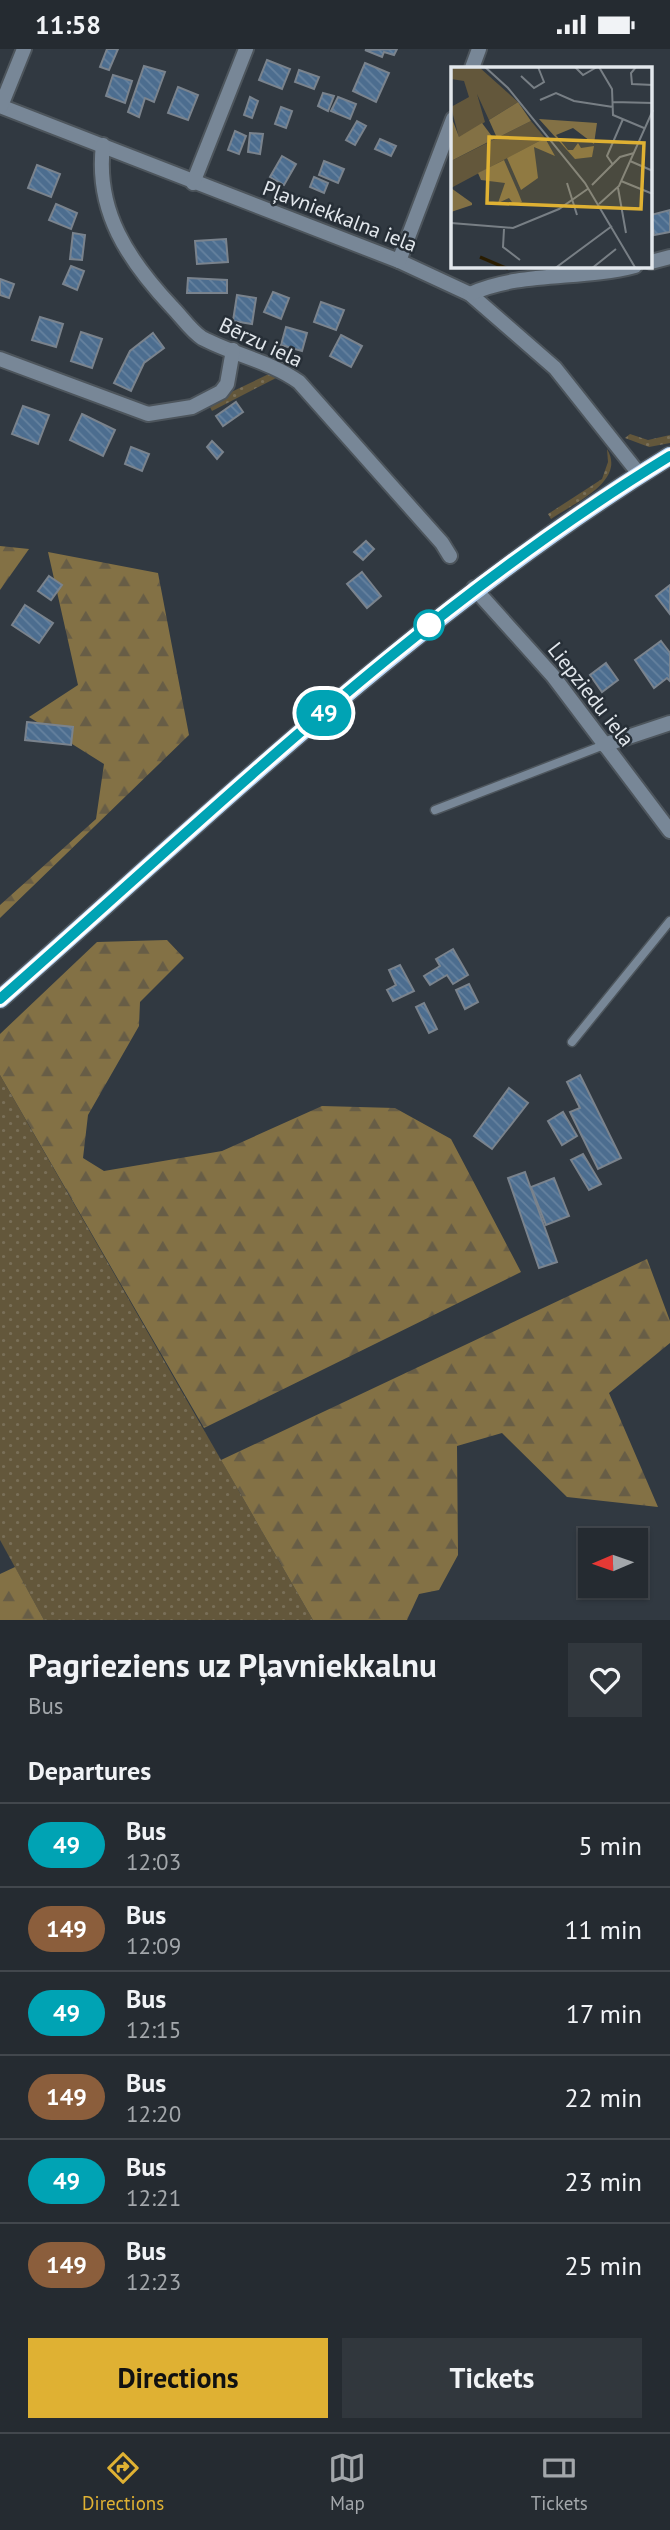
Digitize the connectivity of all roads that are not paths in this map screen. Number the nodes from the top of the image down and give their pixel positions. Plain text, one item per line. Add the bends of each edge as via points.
1 (24, 49) edge
2 (246, 49) edge
3 (479, 49) edge
4 (472, 67) edge
5 (1, 106) edge
6 (451, 124) edge
7 (103, 145) junction
8 (193, 183) junction
9 (670, 257) edge
10 (399, 261) junction
11 (652, 262) edge
12 (626, 268) edge
13 (470, 294) junction
14 (233, 350) junction
15 (0, 359) edge
16 (670, 456) edge
17 (640, 475) junction
18 (450, 556) dead end
19 (474, 588) junction
20 (670, 723) edge
21 (604, 745) junction
22 (435, 810) dead end
23 (670, 831) edge
24 (670, 922) edge
25 (0, 999) edge
26 (572, 1042) dead end

1 - 5 street
2 - 8 street
3 - 4 street
5 - 7 street, Pļavniekkalna iela
6 - 10 street
7 - 8 street, Pļavniekkalna iela
7 - 14 street, Bērzu iela via 100,170 112,223 151,285 200,337
8 - 10 street, Pļavniekkalna iela
9 - 11 street
10 - 13 street, Pļavniekkalna iela
12 - 13 street via 589,276 492,284
13 - 17 street, Pļavniekkalna iela via 555,367
14 - 15 street via 227,384 221,392 192,407 148,414
14 - 18 street, Bērzu iela via 299,382
16 - 17 main road
17 - 19 main road
19 - 21 street, Liepziedu iela via 554,676
19 - 25 main road via 377,667
20 - 21 street
21 - 22 lane
21 - 23 street, Liepziedu iela
24 - 26 lane

